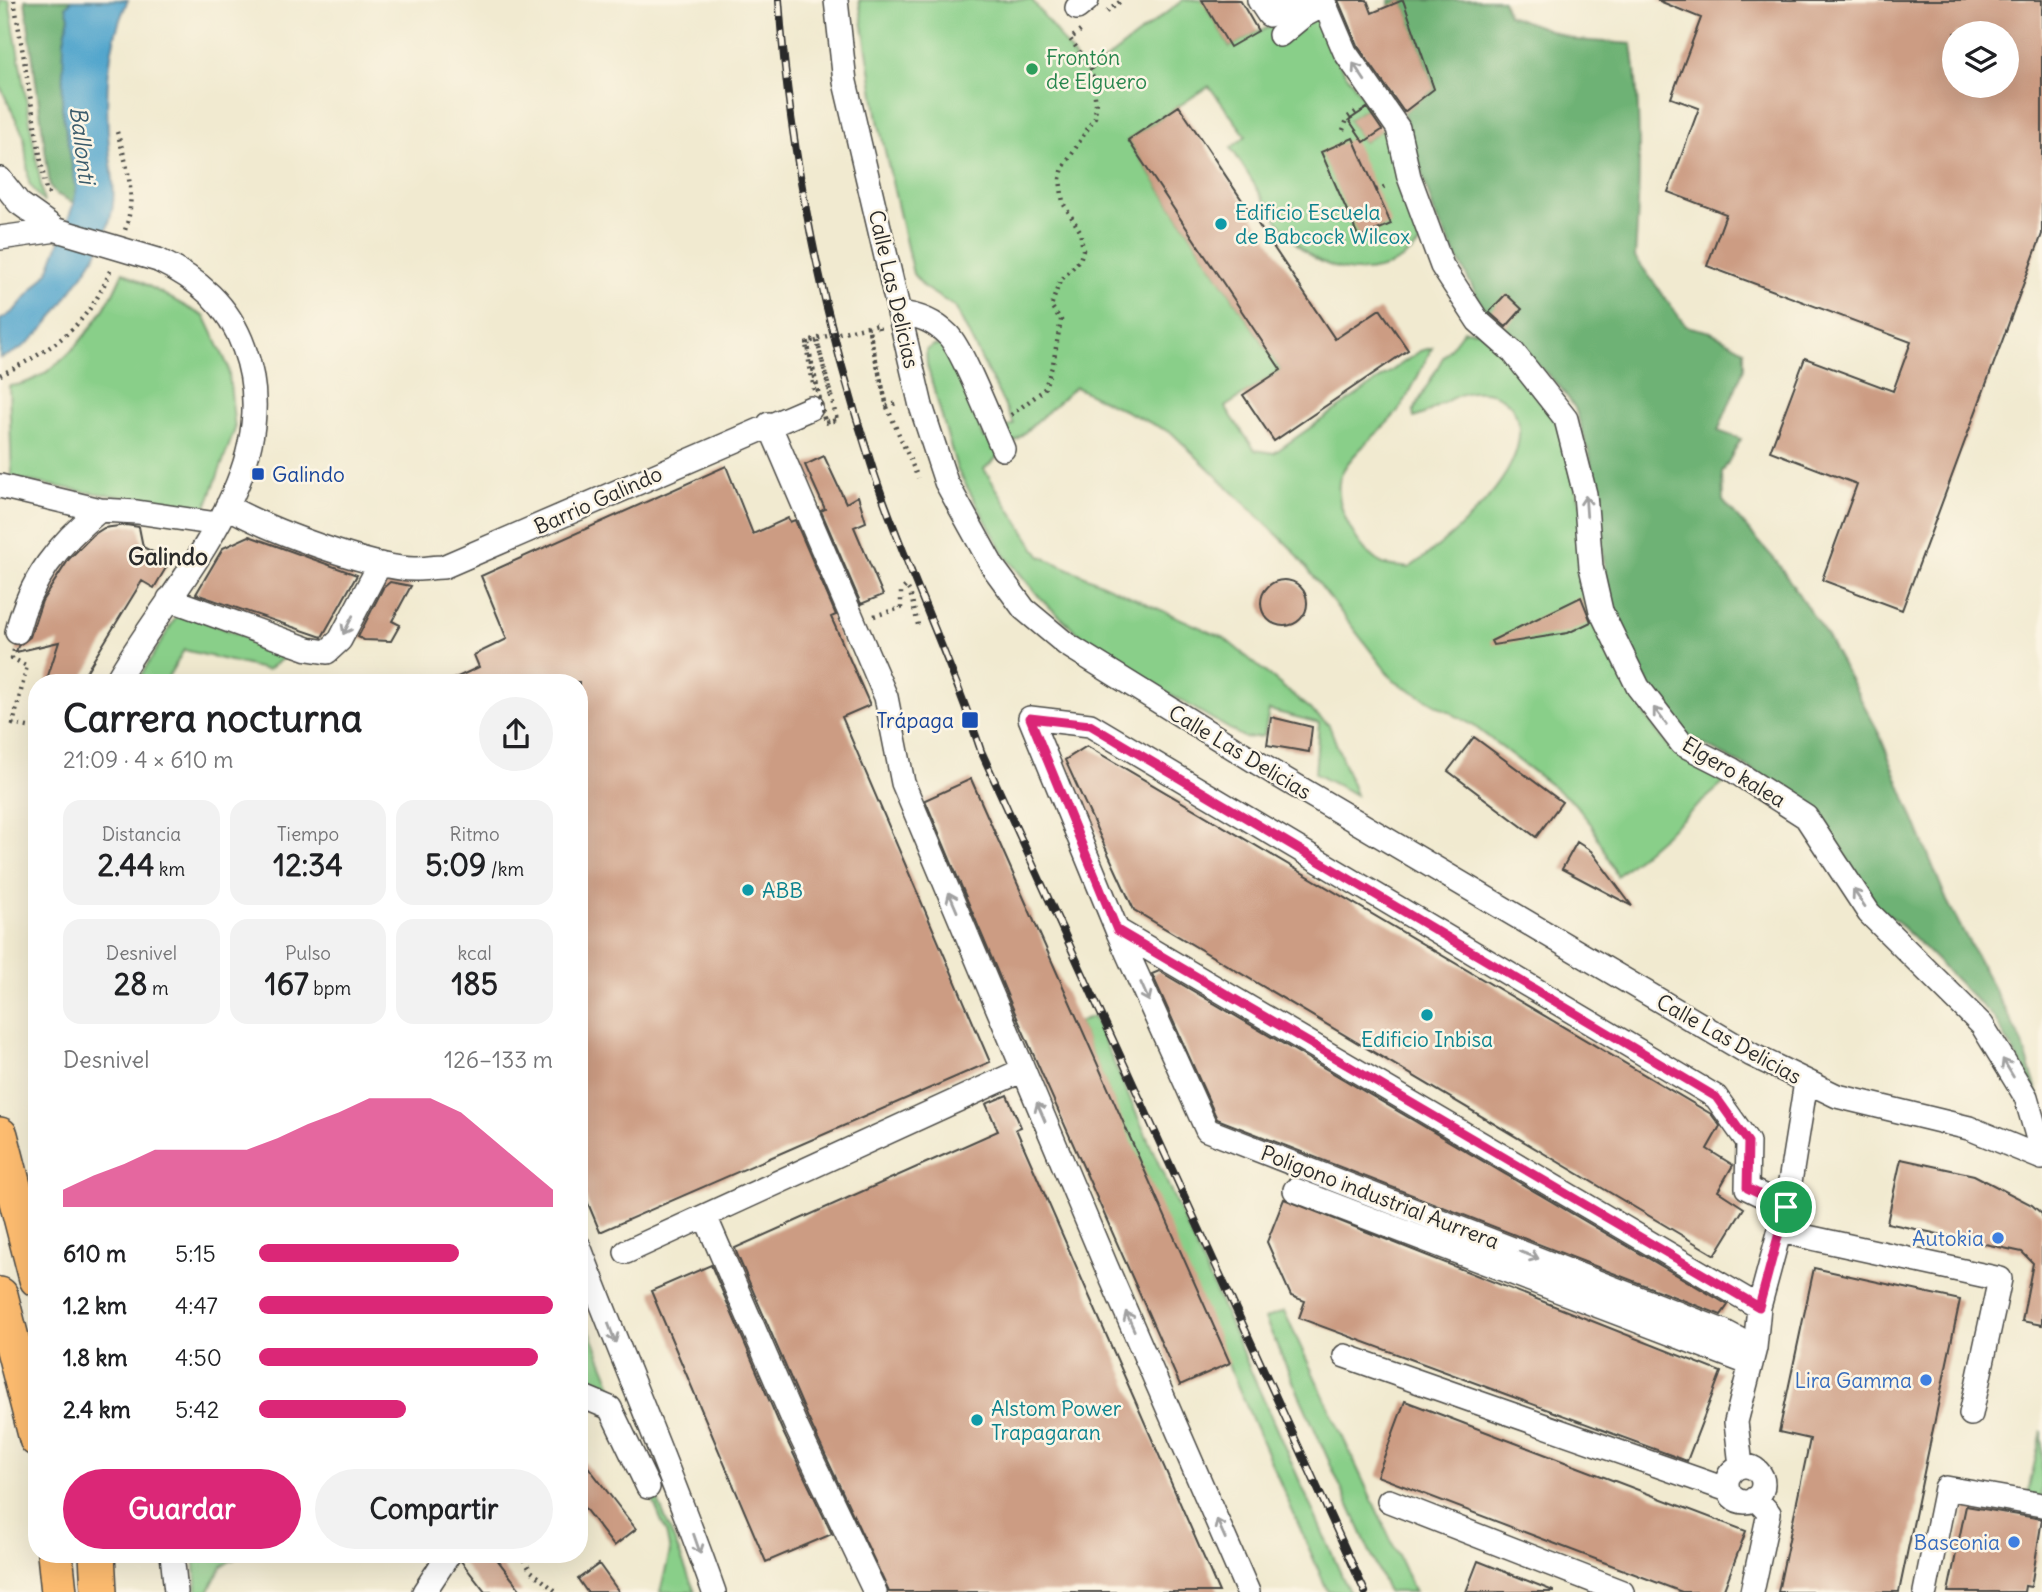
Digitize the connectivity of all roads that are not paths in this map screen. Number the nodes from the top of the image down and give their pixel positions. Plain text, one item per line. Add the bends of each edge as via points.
1 (836, 0) edge
2 (1259, 0) edge
3 (1318, 2) edge
4 (1280, 35) dead end
5 (0, 179) edge
6 (57, 230) junction
7 (0, 238) edge
8 (890, 318) junction
9 (811, 408) dead end
10 (769, 424) junction
11 (998, 439) road end
12 (0, 486) edge
13 (100, 510) junction
14 (222, 515) junction
15 (380, 564) junction
16 (169, 599) junction
17 (17, 632) road end
18 (121, 674) edge
19 (1117, 930) junction
20 (1023, 1070) junction
21 (1806, 1082) junction
22 (0, 1135) edge
23 (2042, 1156) edge
24 (1295, 1190) dead end
25 (1786, 1207) junction
26 (705, 1216) junction
27 (1780, 1231) junction
28 (28, 1244) edge
29 (626, 1252) dead end
30 (588, 1269) edge
31 (0, 1295) edge
32 (1759, 1307) junction
33 (1345, 1356) dead end
34 (1753, 1356) junction
35 (588, 1399) edge
36 (28, 1404) edge
37 (1971, 1414) dead end
38 (1741, 1466) junction
39 (648, 1487) dead end
40 (1728, 1490) junction
41 (1755, 1498) junction
42 (1389, 1501) dead end
43 (2042, 1505) edge
44 (56, 1563) edge
45 (97, 1563) edge
46 (173, 1563) edge
47 (443, 1563) edge
48 (59, 1592) edge
49 (99, 1592) edge
50 (176, 1592) edge
51 (424, 1592) edge
52 (714, 1592) edge
53 (875, 1592) edge
54 (1248, 1592) edge
55 (1622, 1592) edge
56 (1752, 1592) edge
57 (1925, 1592) edge

1 - 8 street, Calle Las Delicias via 845,82
2 - 3 street via 1269,15
3 - 4 street
23 -> 3 street, Elgero kalea via 2026,1097 1982,1025 1869,913 1806,817 1682,744 1638,687 1601,611 1591,567 1585,494 1566,419 1513,352 1478,321 1442,266 1409,177 1398,128 1345,52
5 - 6 street via 19,203
6 - 7 street
6 - 14 street, bridge via 182,271 211,294 236,325 255,385 255,406 249,448
8 - 11 street via 926,319 950,337
8 - 21 street, Calle Las Delicias via 946,482 993,567 1024,608 1055,635 1274,773 1752,1055
9 - 10 street, Barrio Galindo
10 - 15 street, Barrio Galindo via 466,559 415,569
20 -> 10 street via 903,783 886,697
12 - 13 street, Barrio Galindo
13 - 14 street, Barrio Galindo
13 - 17 street via 48,559 32,586
14 - 15 street, Barrio Galindo via 252,520
14 - 16 street
15 -> 16 street via 340,640 327,652
16 - 18 street
19 - 25 street, Poligono industrial Aurrera via 1030,718 1090,725 1716,1097 1748,1142 1747,1188
19 - 32 street
19 -> 34 street, Poligono industrial Aurrera via 1207,1130 1723,1331
20 - 26 street
54 -> 20 street
21 - 23 street, Calle Las Delicias via 1838,1096 1969,1128
21 - 25 street
22 - 28 highway
24 - 34 street
25 - 27 street
26 - 29 street
26 - 53 street via 795,1424
27 - 32 street
27 - 37 street via 2000,1279
30 -> 52 street via 681,1497
31 - 36 highway
32 - 34 street
33 - 40 street
34 - 38 street via 1736,1422
35 - 39 street via 610,1408
38 - 40 street via 1728,1478
38 - 41 street via 1753,1468 1761,1476 1762,1488
40 - 41 street via 1739,1500
41 - 56 street via 1769,1513
42 - 55 street
43 - 57 street via 1946,1488
44 - 48 highway
45 - 49 highway
46 - 50 street
47 - 51 street

